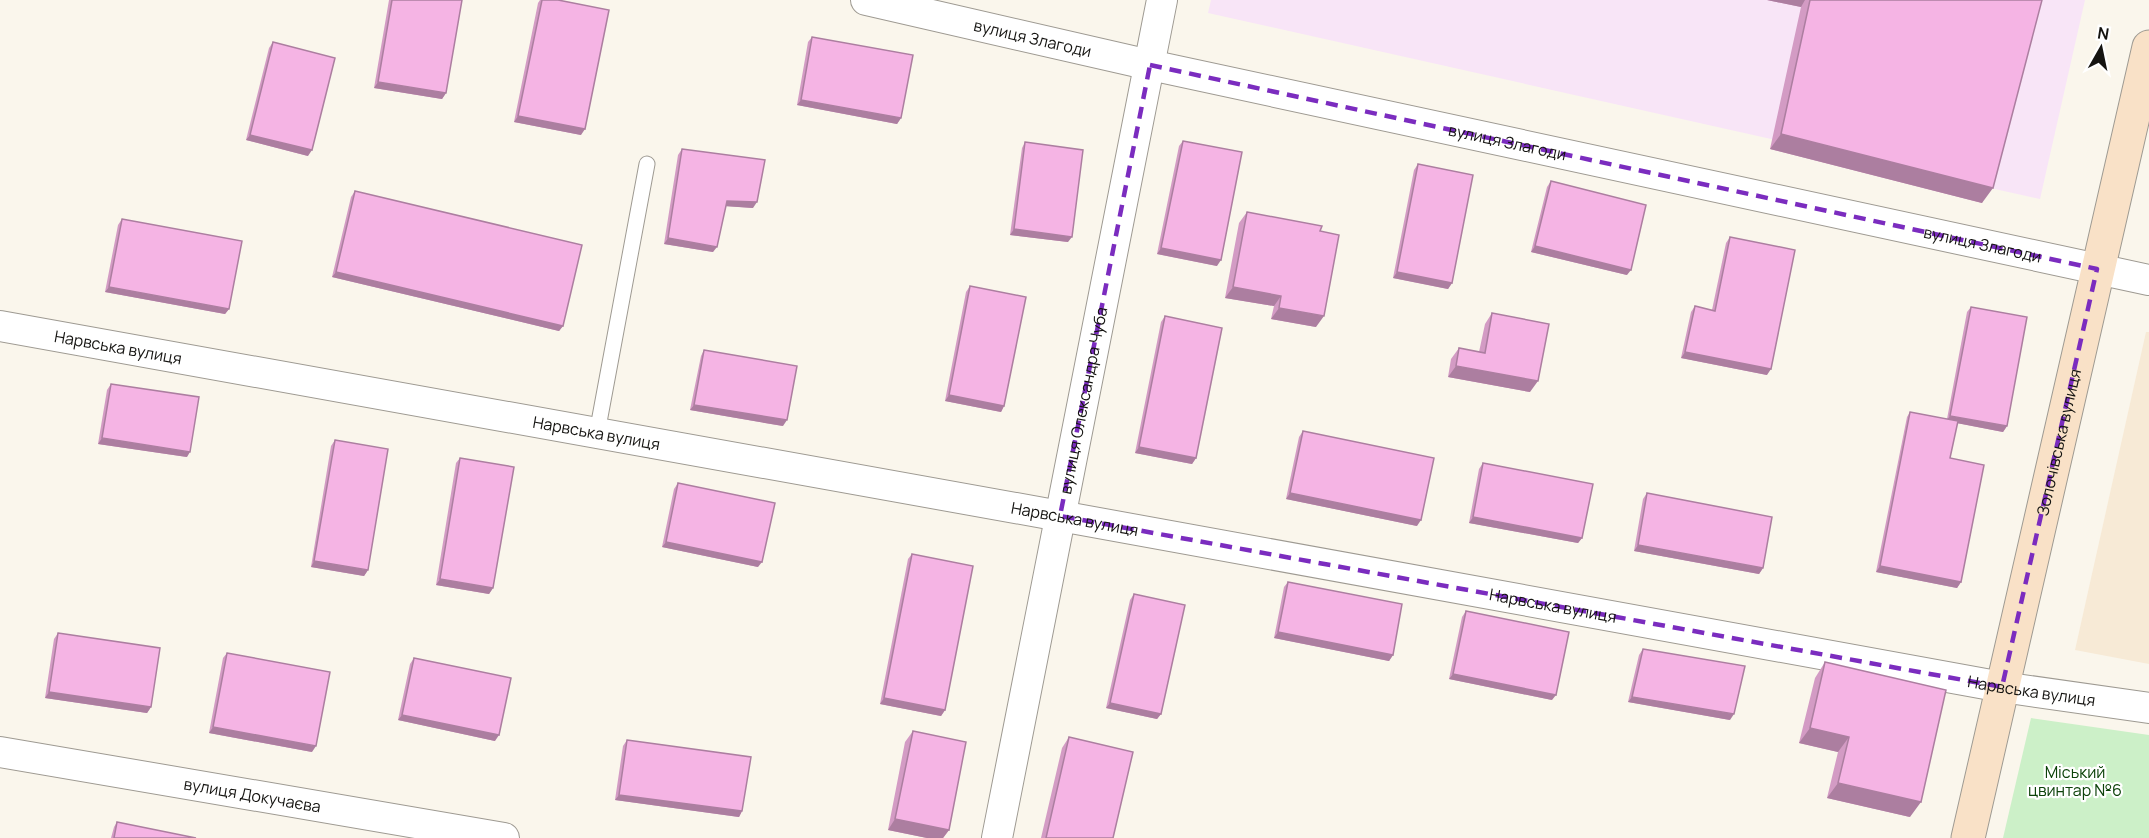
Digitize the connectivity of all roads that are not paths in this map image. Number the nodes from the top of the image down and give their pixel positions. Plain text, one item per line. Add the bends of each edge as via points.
1 (866, 0) edge
2 (1162, 0) edge
3 (2149, 47) edge
4 (1149, 65) junction
5 (2145, 83) edge
6 (647, 164) dead end
7 (2097, 269) junction
8 (2149, 280) edge
9 (0, 326) edge
10 (597, 433) junction
11 (1060, 516) junction
12 (2002, 687) junction
13 (2149, 708) edge
14 (0, 752) edge
15 (504, 838) edge
16 (996, 838) edge
17 (1968, 838) edge

1 - 4 street, вулиця Злагоди
2 - 4 street, вулиця Олександра Чуба
3 - 5 street, Золочівська вулиця
4 - 7 street, вулиця Злагоди
4 - 11 street, вулиця Олександра Чуба
5 - 7 street, Золочівська вулиця
6 - 10 lane
7 - 8 street, вулиця Злагоди
7 - 12 street, Золочівська вулиця
9 - 10 street, Нарвська вулиця
10 - 11 street, Нарвська вулиця
11 - 12 street, Нарвська вулиця
11 - 16 street, вулиця Олександра Чуба
12 - 13 street, Нарвська вулиця
12 - 17 street, Золочівська вулиця
14 - 15 street, вулиця Докучаєва

